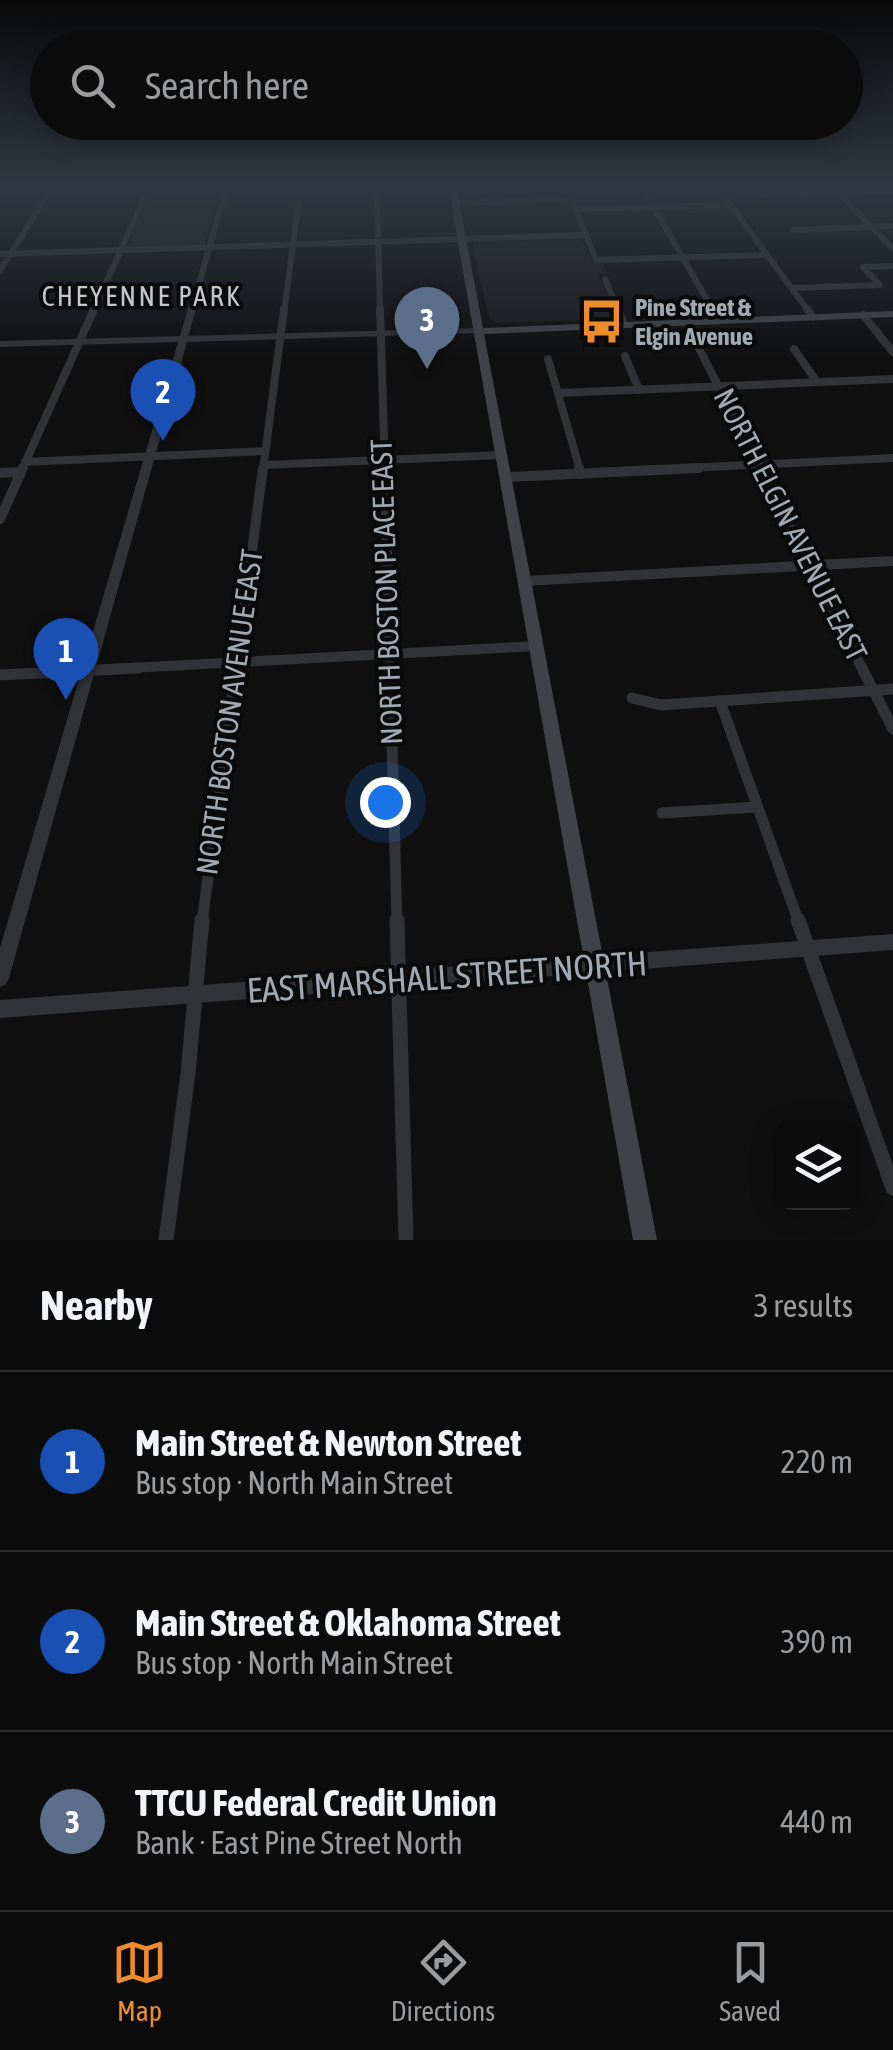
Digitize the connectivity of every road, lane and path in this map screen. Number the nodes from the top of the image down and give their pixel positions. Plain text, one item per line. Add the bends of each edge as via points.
1 (378, 242) edge
2 (17, 243) edge
3 (123, 243) edge
4 (211, 243) edge
5 (341, 243) edge
6 (463, 243) edge
7 (589, 243) edge
8 (674, 243) edge
9 (759, 243) edge
10 (293, 244) junction
11 (210, 247) junction
12 (120, 250) junction
13 (10, 253) junction
14 (0, 254) edge
15 (767, 254) junction
16 (682, 257) junction
17 (893, 266) edge
18 (0, 270) edge
19 (605, 278) dead end
20 (792, 288) junction
21 (893, 314) edge
22 (863, 315) junction
23 (813, 316) junction
24 (719, 320) junction
25 (685, 322) junction
26 (624, 324) junction
27 (478, 331) junction
28 (380, 334) junction
29 (281, 336) junction
30 (183, 340) junction
31 (78, 344) junction
32 (0, 346) edge
33 (794, 349) dead end
34 (893, 352) edge
35 (624, 356) dead end
36 (548, 359) dead end
37 (893, 379) edge
38 (818, 382) junction
39 (718, 386) junction
40 (639, 390) junction
41 (558, 393) junction
42 (266, 451) junction
43 (502, 455) junction
44 (150, 456) junction
45 (893, 458) edge
46 (384, 460) junction
47 (264, 465) junction
48 (758, 465) junction
49 (23, 467) junction
50 (0, 473) edge
51 (581, 474) junction
52 (506, 477) junction
53 (0, 518) edge
54 (893, 560) edge
55 (811, 566) junction
56 (525, 581) junction
57 (537, 646) junction
58 (388, 654) junction
59 (237, 662) junction
60 (88, 670) junction
61 (0, 675) edge
62 (876, 690) junction
63 (893, 690) edge
64 (632, 698) dead end
65 (720, 701) junction
66 (893, 729) edge
67 (758, 807) junction
68 (662, 814) dead end
69 (893, 942) edge
70 (808, 948) junction
71 (595, 966) junction
72 (0, 978) edge
73 (400, 980) junction
74 (196, 995) junction
75 (0, 1009) edge
76 (893, 1188) edge
77 (166, 1240) edge
78 (406, 1240) edge
79 (645, 1240) edge

1 - 28 street, NORTH BOSTON PLACE EAST
2 - 13 street
3 - 12 street
4 - 11 street
5 - 10 street
6 - 27 main road
7 - 16 street via 596,260
8 - 16 street
9 - 15 street
10 - 11 street
10 - 29 street, NORTH BOSTON AVENUE EAST
11 - 12 street
11 - 30 street
12 - 13 street
12 - 31 street
13 - 14 street
13 - 18 street
15 - 16 street
15 - 20 street
16 - 24 street
17 - 20 street via 863,267 880,285
19 - 26 street
20 - 23 street
21 - 22 main road
22 - 23 main road
22 - 34 street
23 - 24 main road
24 - 25 main road
25 - 26 main road
25 - 39 street, NORTH ELGIN AVENUE EAST
26 - 27 main road
27 - 28 street
27 - 43 main road
28 - 29 street
28 - 46 street, NORTH BOSTON PLACE EAST
29 - 30 street
29 - 42 street, NORTH BOSTON AVENUE EAST
30 - 31 street
30 - 44 street
31 - 32 street
31 - 49 street
33 - 38 street
35 - 40 street
36 - 41 street
37 - 38 street
38 - 39 street
39 - 40 street
39 - 48 street, NORTH ELGIN AVENUE EAST
40 - 41 street
41 - 51 street
42 - 44 street
42 - 47 street, NORTH BOSTON AVENUE EAST
43 - 46 street
43 - 52 main road
44 - 49 street
44 - 60 street
45 - 48 street
46 - 47 street
46 - 58 street, NORTH BOSTON PLACE EAST
47 - 59 street, NORTH BOSTON AVENUE EAST
48 - 51 street
48 - 55 street, NORTH ELGIN AVENUE EAST
49 - 50 street
49 - 53 street
51 - 52 street
52 - 56 main road
54 - 55 street
55 - 56 street
55 - 62 street, NORTH ELGIN AVENUE EAST
56 - 57 main road
57 - 58 street
57 - 71 main road
58 - 59 street
58 - 73 street, NORTH BOSTON PLACE EAST
59 - 60 street
59 - 74 street, NORTH BOSTON AVENUE EAST
60 - 61 street
60 - 72 street
62 - 63 street
62 - 65 street
62 - 66 street, NORTH ELGIN AVENUE EAST
64 - 65 street via 661,705
65 - 67 street
67 - 68 street
67 - 70 street
69 - 70 street, EAST MARSHALL STREET NORTH
70 - 71 street, EAST MARSHALL STREET NORTH
70 - 76 street
71 - 73 street, EAST MARSHALL STREET NORTH
71 - 79 main road
73 - 74 street, EAST MARSHALL STREET NORTH
73 - 78 street, NORTH BOSTON PLACE EAST
74 - 75 street, EAST MARSHALL STREET NORTH
74 - 77 street, NORTH BOSTON AVENUE EAST

